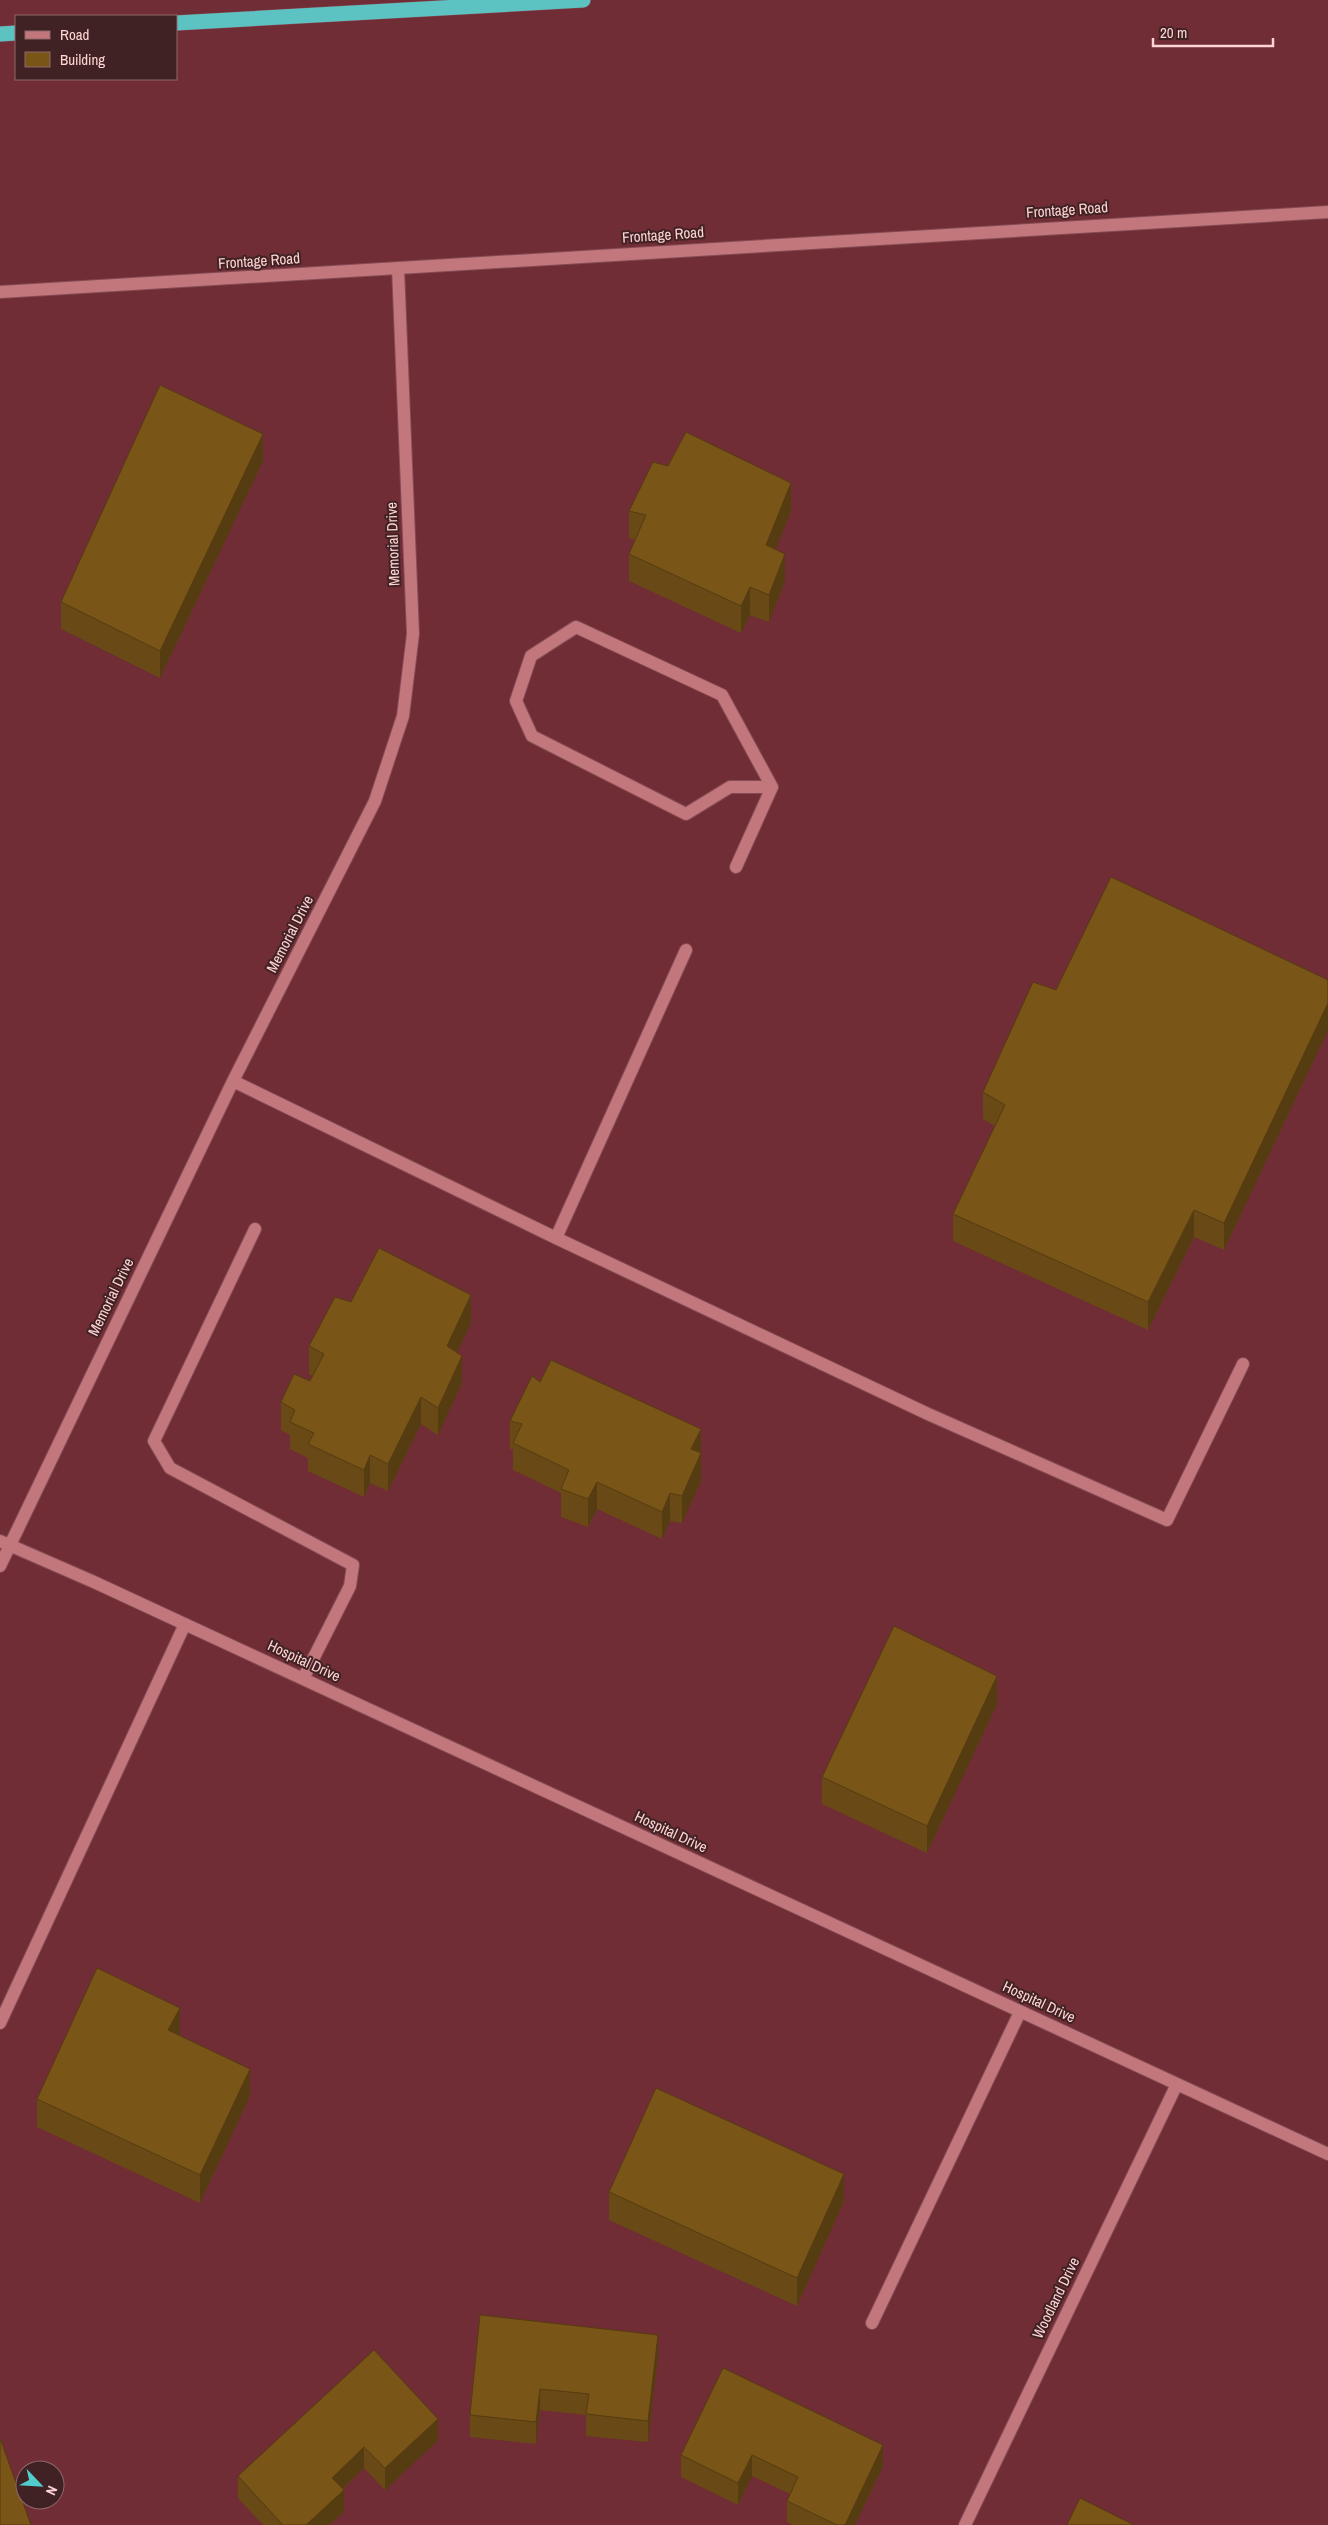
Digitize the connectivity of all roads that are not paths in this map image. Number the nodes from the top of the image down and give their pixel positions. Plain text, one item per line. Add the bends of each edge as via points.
1 (583, 0) edge
2 (178, 23) edge
3 (15, 33) edge
4 (0, 34) edge
5 (1328, 212) edge
6 (398, 268) junction
7 (0, 292) edge
8 (772, 787) junction
9 (736, 867) dead end
10 (686, 950) dead end
11 (233, 1081) junction
12 (255, 1229) dead end
13 (556, 1238) junction
14 (1243, 1364) dead end
15 (4, 1543) edge
16 (0, 1566) edge
17 (185, 1624) junction
18 (303, 1679) junction
19 (1020, 2012) junction
20 (0, 2023) edge
21 (1176, 2084) junction
22 (1328, 2154) edge
23 (872, 2323) dead end
24 (965, 2525) edge

1 - 2 highway
3 - 4 highway
5 - 6 street, Frontage Road
6 - 7 street, Frontage Road
6 - 11 street, Memorial Drive via 412,634 403,716 375,801
8 - 8 street via 722,695 576,627 530,656 516,701 532,736 686,814 730,787
8 - 9 street
10 - 13 street
11 - 13 street
11 - 15 street, Memorial Drive
12 - 18 street via 154,1441 170,1468 353,1565 350,1586
13 - 14 street via 928,1414 1167,1520
15 - 16 street, Memorial Drive
15 - 17 street, Hospital Drive
17 - 18 street, Hospital Drive
17 - 20 street
18 - 19 street, Hospital Drive
19 - 21 street, Hospital Drive
19 - 23 street
21 - 22 street, Hospital Drive
21 - 24 street, Woodland Drive

